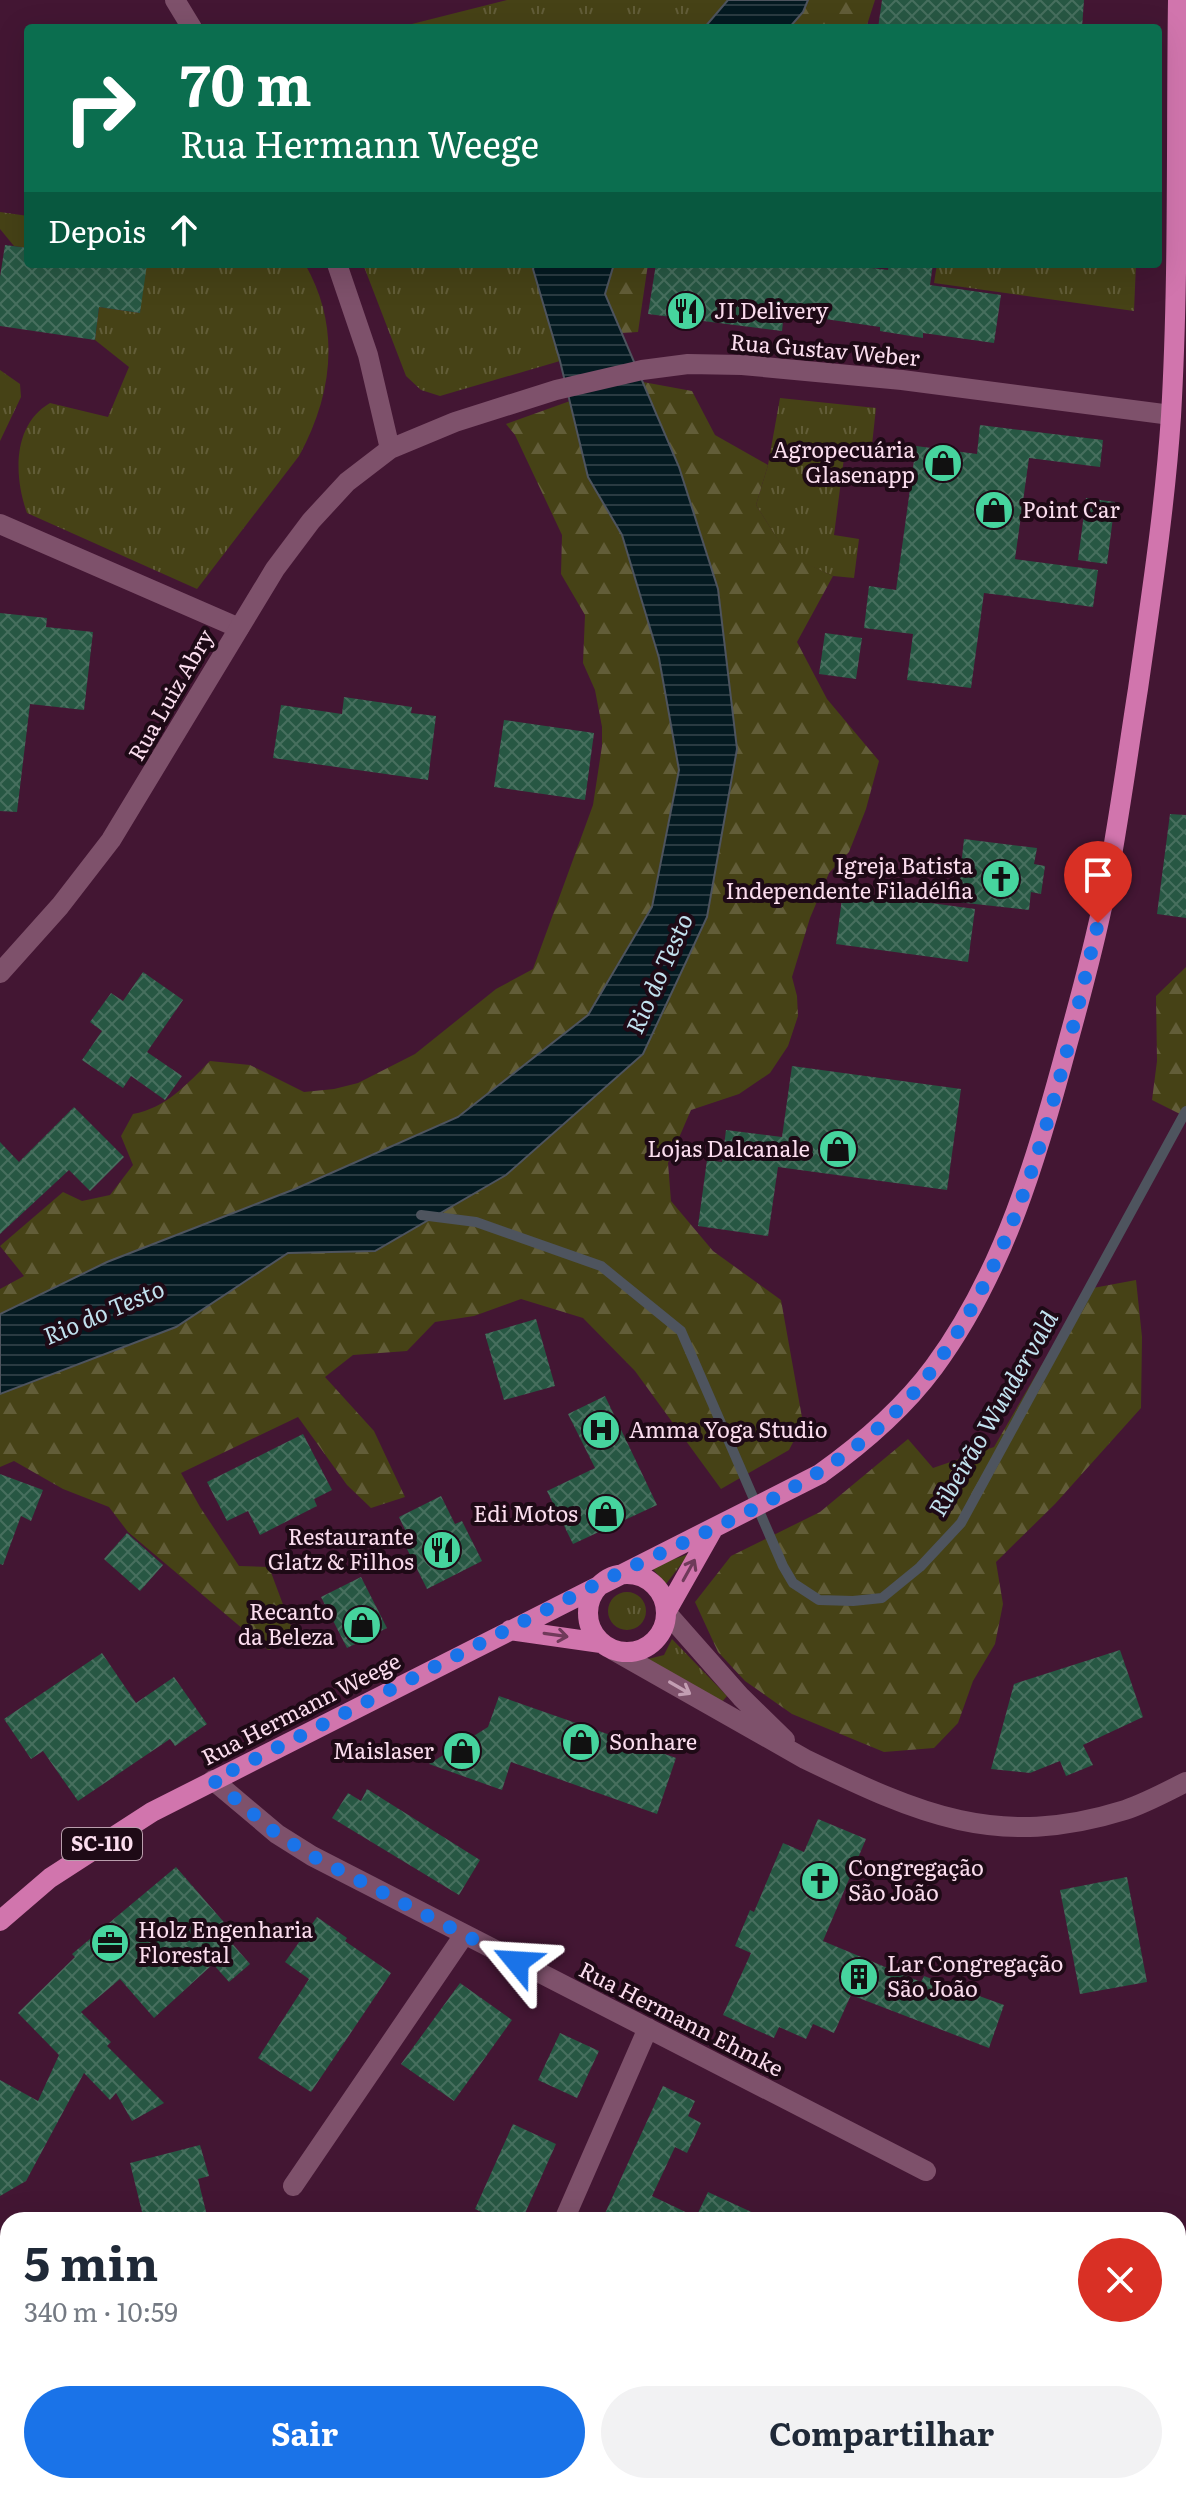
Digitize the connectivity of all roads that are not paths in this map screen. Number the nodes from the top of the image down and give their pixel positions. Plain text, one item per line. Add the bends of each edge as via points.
1 (175, 0) edge
2 (1178, 0) edge
3 (190, 24) edge
4 (1182, 88) edge
5 (338, 268) edge
6 (1171, 415) junction
7 (390, 449) junction
8 (0, 524) edge
9 (239, 628) junction
10 (0, 973) edge
11 (713, 1529) junction
12 (612, 1577) junction
13 (666, 1612) junction
14 (510, 1630) junction
15 (607, 1646) junction
16 (805, 1759) junction
17 (213, 1780) junction
18 (1186, 1782) edge
19 (0, 1921) edge
20 (464, 1935) junction
21 (648, 2028) junction
22 (926, 2171) dead end
23 (293, 2186) dead end
24 (568, 2212) edge

1 - 3 street
2 - 4 main road, SC-110
4 - 6 main road, SC-110
5 - 7 street via 368,355
6 - 7 street, Rua Gustav Weber via 902,380 688,364 556,390
6 - 11 main road, Rua Hermann Weege / SC-110 via 1148,623 1104,898 1054,1093 998,1254 967,1315 913,1394 820,1474
7 - 9 street, Rua Luiz Abry via 347,482 311,521
8 - 9 street
9 - 10 street, Rua Luiz Abry via 111,840
11 - 12 main road, Rua Hermann Weege / SC-110
13 -> 11 main road
12 - 13 main road via 637,1575 648,1580 658,1589
12 - 14 main road, Rua Hermann Weege / SC-110
12 - 15 main road via 601,1584 588,1607 593,1632
13 - 15 main road via 664,1625 649,1645 625,1652
13 - 16 street
14 -> 15 main road
14 - 17 main road, Rua Hermann Weege / SC-110
15 -> 16 street
16 - 18 street via 934,1814 979,1825 1032,1829 1129,1809
17 - 19 main road, Rua Hermann Weege / SC-110 via 76,1860
17 - 20 street, Rua Hermann Ehmke via 301,1849
20 - 21 street, Rua Hermann Ehmke
20 - 23 street
21 - 22 street, Rua Hermann Ehmke
21 - 24 street

